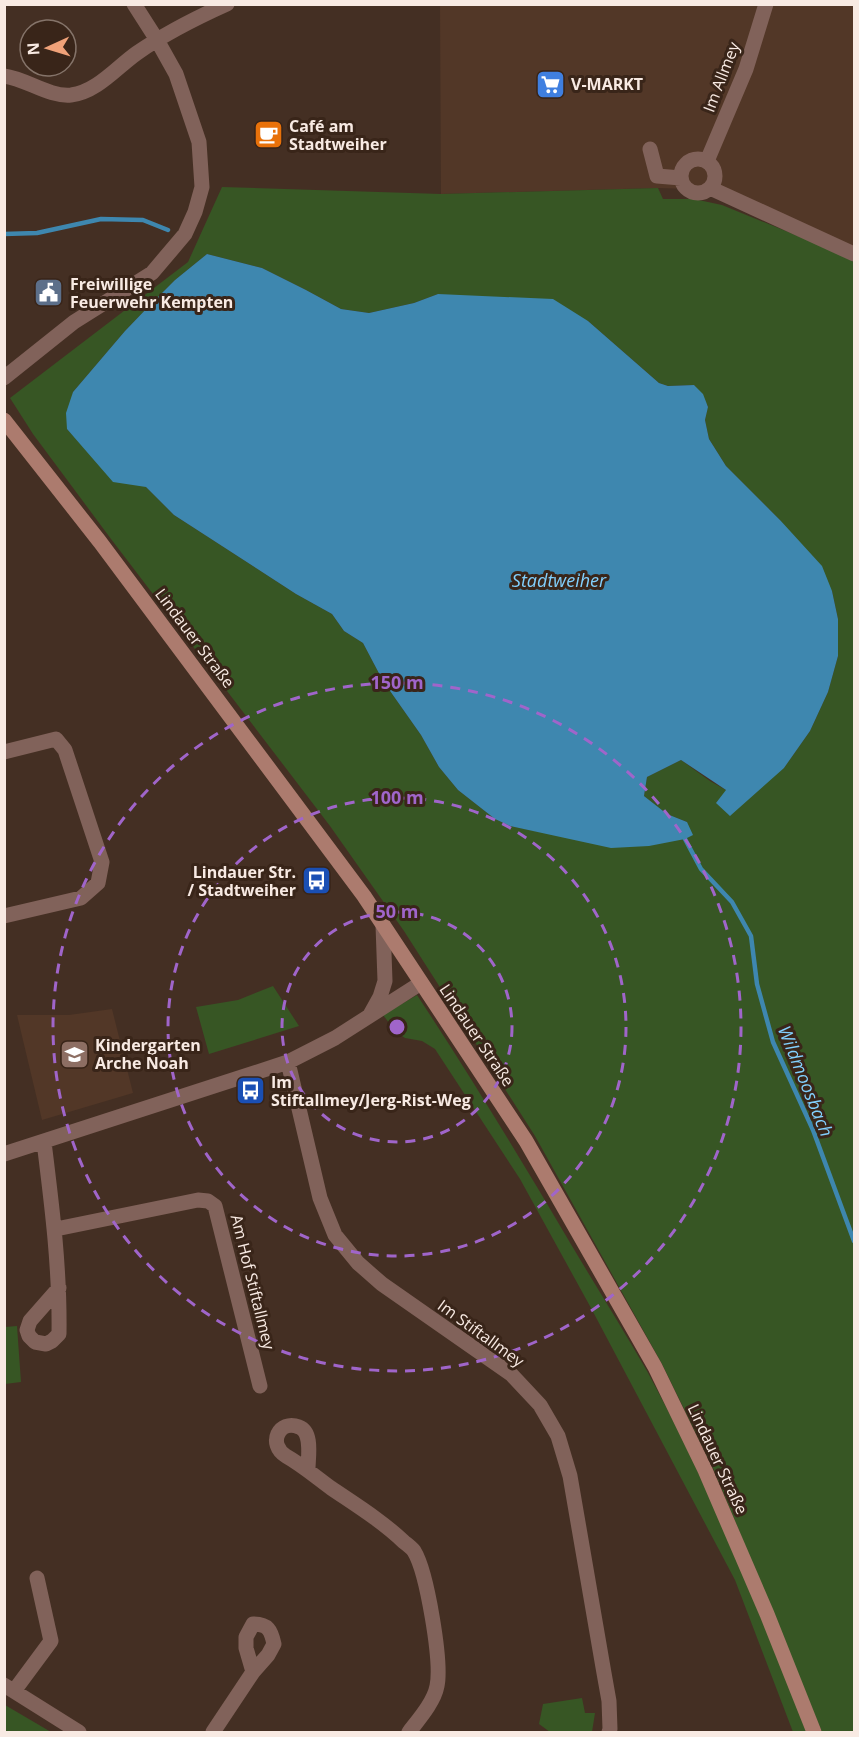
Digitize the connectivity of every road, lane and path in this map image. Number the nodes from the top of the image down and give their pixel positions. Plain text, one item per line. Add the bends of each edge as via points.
1 (134, 4) edge
2 (227, 4) edge
3 (766, 4) edge
4 (157, 40) junction
5 (4, 76) edge
6 (650, 149) dead end
7 (707, 161) junction
8 (681, 178) junction
9 (710, 188) junction
10 (855, 254) edge
11 (4, 378) edge
12 (4, 420) edge
13 (4, 752) edge
14 (4, 916) edge
15 (383, 925) junction
16 (421, 983) junction
17 (370, 1015) junction
18 (288, 1062) junction
19 (44, 1142) junction
20 (4, 1154) edge
21 (56, 1229) junction
22 (59, 1288) dead end
23 (260, 1386) dead end
24 (308, 1469) dead end
25 (37, 1578) dead end
26 (253, 1672) dead end
27 (9, 1688) edge
28 (612, 1731) edge
29 (79, 1732) edge
30 (213, 1732) edge
31 (409, 1732) edge
32 (814, 1732) edge

1 - 4 street
2 - 4 street
3 - 7 street, Im Allmey via 746,69
4 - 5 street via 93,87 70,95
4 - 11 street via 176,74 199,142 202,187 195,212 185,234 152,273 74,322
6 - 8 street via 657,176
7 - 8 street via 687,163
7 - 9 street via 715,174
8 - 9 street via 686,188 696,193
9 - 10 street
12 - 15 main road, Lindauer Straße via 100,542
13 - 14 street via 56,740 65,750 102,862 98,883 81,898
15 - 16 main road, Lindauer Straße
15 - 17 street via 385,981
16 - 17 street
16 - 32 main road, Lindauer Straße via 526,1141 655,1367 705,1470
17 - 18 street
18 - 19 street
18 - 28 street, Im Stiftallmey via 320,1198 335,1235 382,1284 511,1374 540,1405 558,1436 570,1476
19 - 20 street
19 - 21 street
21 - 22 street
21 - 23 street, Am Hof Stiftallmey via 198,1200 215,1206
24 - 31 street via 392,1530 414,1551 424,1574 438,1652 437,1687
25 - 27 street via 51,1641
26 - 30 street
27 - 29 street

